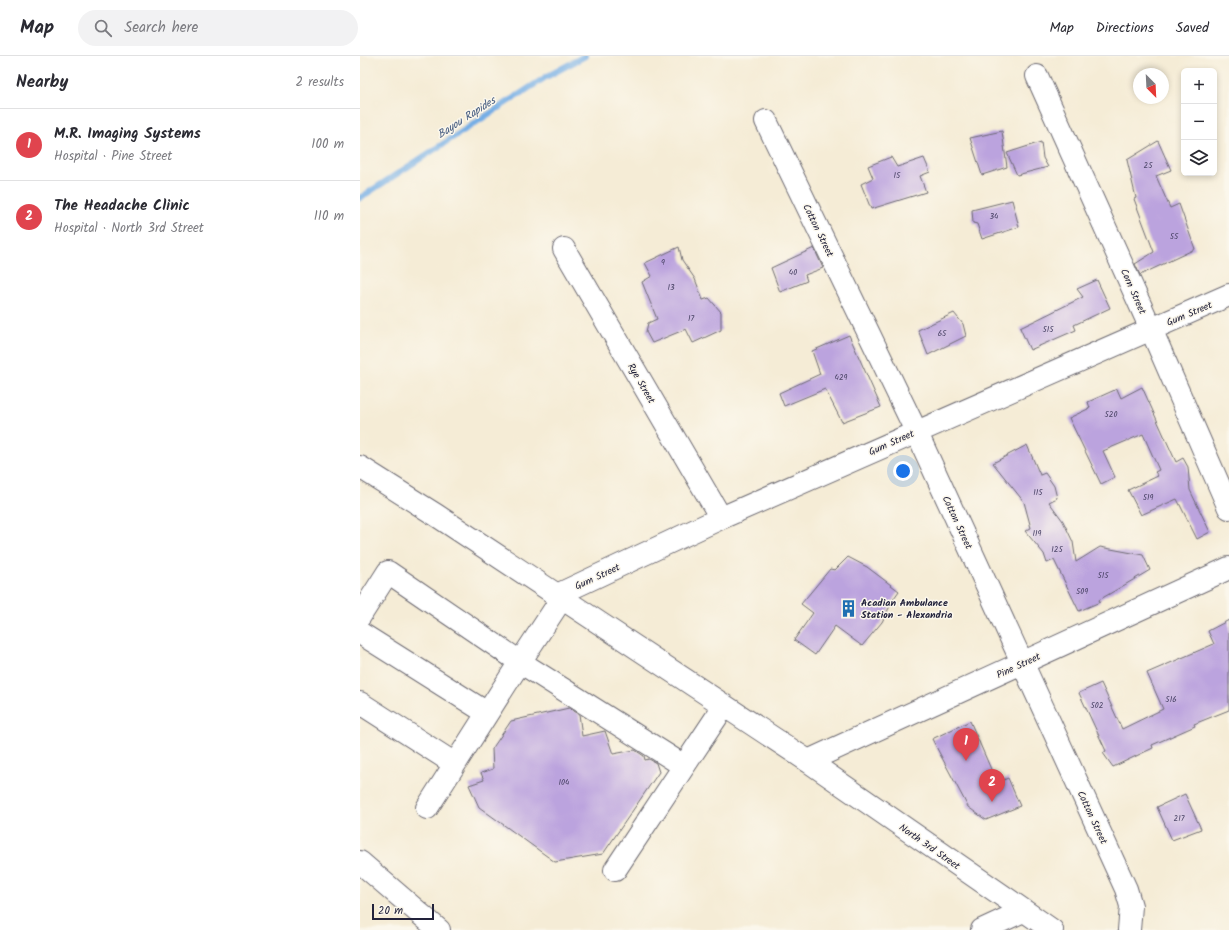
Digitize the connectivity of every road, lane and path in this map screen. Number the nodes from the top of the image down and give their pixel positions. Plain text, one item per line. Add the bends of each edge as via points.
1 (1037, 76) dead end
2 (766, 121) dead end
3 (564, 249) dead end
4 (1229, 295) edge
5 (1151, 329) junction
6 (916, 431) junction
7 (362, 468) edge
8 (1229, 508) edge
9 (721, 518) junction
10 (1229, 568) edge
11 (560, 596) junction
12 (360, 616) edge
13 (360, 633) edge
14 (520, 662) junction
15 (1022, 663) junction
16 (360, 704) edge
17 (724, 706) junction
18 (487, 713) junction
19 (808, 761) junction
20 (455, 764) junction
21 (684, 766) junction
22 (428, 808) dead end
23 (360, 862) edge
24 (615, 870) dead end
25 (1023, 911) junction
26 (439, 930) edge
27 (982, 930) edge
28 (1052, 930) edge
29 (1129, 930) edge

1 - 5 street, Corn Street
2 - 6 street, Cotton Street
3 - 9 street, Rye Street
4 - 5 street, Gum Street
5 - 6 street, Gum Street
5 - 8 street, Corn Street
6 - 9 street, Gum Street
6 - 15 street, Cotton Street
7 - 11 street, North 3rd Street
9 - 11 street, Gum Street
10 - 15 street, Pine Street
11 - 14 street
11 - 17 street, North 3rd Street
12 - 14 street via 388,572
13 - 18 street
14 - 18 street
14 - 21 street
15 - 19 street, Pine Street
15 - 29 street, Cotton Street via 1126,889 1131,906
16 - 20 street
17 - 19 street, North 3rd Street
17 - 21 street
18 - 20 street
19 - 25 street, North 3rd Street
20 - 22 street
21 - 24 street
23 - 26 street
25 - 27 street
25 - 28 street, North 3rd Street

